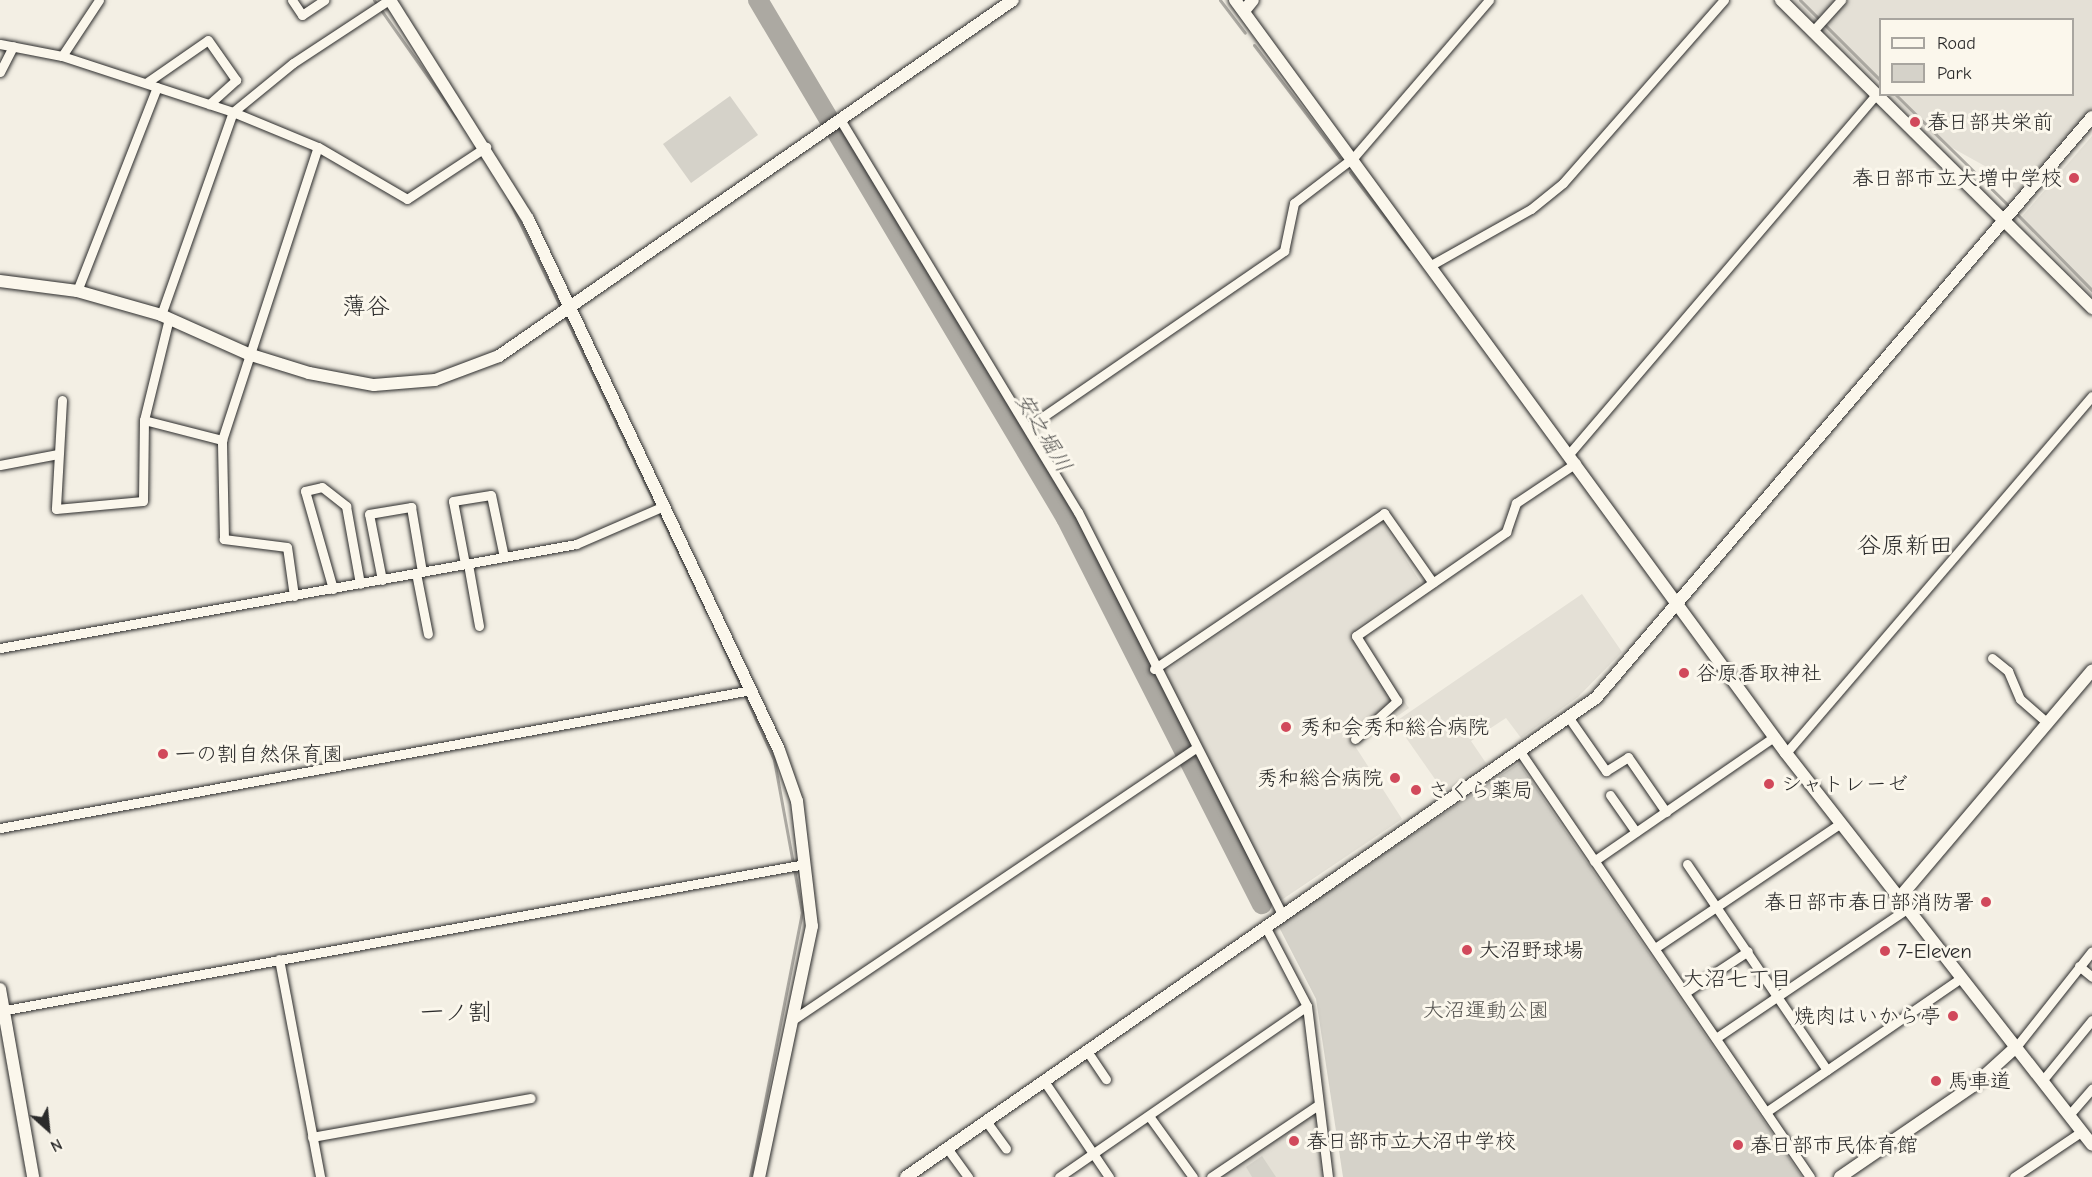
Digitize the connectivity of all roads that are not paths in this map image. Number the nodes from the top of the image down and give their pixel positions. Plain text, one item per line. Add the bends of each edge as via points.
1 (99, 0) edge
2 (292, 0) edge
3 (324, 0) edge
4 (390, 0) edge
5 (1013, 0) edge
6 (1235, 0) edge
7 (1254, 0) edge
8 (1489, 0) edge
9 (1724, 0) edge
10 (1782, 0) edge
11 (1841, 0) edge
12 (1244, 11) junction
13 (1813, 31) junction
14 (0, 44) edge
15 (13, 46) junction
16 (62, 56) junction
17 (0, 72) edge
18 (146, 83) junction
19 (157, 87) junction
20 (1877, 94) joint
21 (1879, 96) edge
22 (209, 104) junction
23 (233, 112) junction
24 (2092, 117) edge
25 (841, 121) junction
26 (318, 147) junction
27 (486, 147) junction
28 (1354, 158) junction
29 (2006, 218) junction
30 (1433, 264) junction
31 (0, 281) edge
32 (77, 291) junction
33 (2092, 308) edge
34 (567, 310) junction
35 (165, 317) junction
36 (248, 354) junction
37 (2092, 396) edge
38 (62, 400) dead end
39 (144, 420) junction
40 (1028, 427) junction
41 (222, 440) junction
42 (58, 454) junction
43 (1573, 459) junction
44 (0, 465) edge
45 (664, 506) junction
46 (504, 557) junction
47 (466, 564) junction
48 (419, 573) junction
49 (382, 580) junction
50 (1432, 583) junction
51 (360, 584) junction
52 (333, 589) junction
53 (294, 596) junction
54 (1679, 603) junction
55 (479, 626) dead end
56 (428, 634) dead end
57 (0, 648) edge
58 (1992, 657) dead end
59 (1154, 669) junction
60 (2092, 671) edge
61 (751, 690) junction
62 (1569, 718) junction
63 (2048, 723) junction
64 (1774, 737) junction
65 (1355, 739) dead end
66 (1194, 749) junction
67 (1521, 753) junction
68 (1786, 753) junction
69 (1610, 795) dead end
70 (1666, 812) junction
71 (1841, 822) junction
72 (0, 828) edge
73 (1636, 832) junction
74 (1594, 861) junction
75 (805, 864) junction
76 (1687, 864) dead end
77 (1904, 902) junction
78 (1717, 907) junction
79 (1283, 916) junction
80 (1266, 928) junction
81 (1655, 948) junction
82 (1748, 951) junction
83 (2092, 951) edge
84 (279, 959) junction
85 (2079, 966) junction
86 (2092, 977) edge
87 (1961, 978) junction
88 (0, 989) edge
89 (1686, 992) junction
90 (1779, 996) junction
91 (1307, 1006) junction
92 (2, 1011) edge
93 (794, 1019) junction
94 (2092, 1020) edge
95 (1716, 1038) junction
96 (2016, 1047) junction
97 (1087, 1051) junction
98 (1827, 1070) junction
99 (1106, 1079) dead end
100 (1044, 1081) junction
101 (2042, 1081) junction
102 (2092, 1089) edge
103 (531, 1098) dead end
104 (1318, 1105) junction
105 (1766, 1112) junction
106 (2069, 1115) junction
107 (1149, 1116) junction
108 (986, 1120) junction
109 (2081, 1132) junction
110 (312, 1137) junction
111 (2092, 1144) edge
112 (947, 1148) junction
113 (1006, 1149) dead end
114 (1093, 1153) junction
115 (33, 1177) edge
116 (320, 1177) edge
117 (759, 1177) edge
118 (906, 1177) edge
119 (968, 1177) edge
120 (1059, 1177) edge
121 (1109, 1177) edge
122 (1193, 1177) edge
123 (1211, 1177) edge
124 (1328, 1177) edge
125 (1810, 1177) edge
126 (1840, 1177) edge
127 (2014, 1177) edge

1 - 16 street
2 - 3 street via 302,15
4 - 23 street via 293,63
4 - 27 street
5 - 25 street
6 - 12 street
7 - 12 street
8 - 28 street
9 - 30 street via 1563,183 1531,209
10 - 13 street
11 - 13 street
12 - 28 street
13 - 20 street
14 - 15 street
15 - 16 street
15 - 17 street
16 - 18 street
18 - 19 street
18 - 22 street via 208,40 236,80
19 - 22 street
19 - 32 street
20 - 43 street
21 - 29 street
22 - 23 street
23 - 26 street
23 - 35 street
24 - 29 street
25 - 34 street
25 - 40 street
26 - 27 street via 407,199
26 - 36 street
27 - 34 street via 528,219
28 - 30 street
28 - 40 street via 1294,203 1284,251
29 - 33 street
29 - 54 street
30 - 43 street
31 - 32 street
32 - 35 street
34 - 36 street via 499,356 435,380 406,384 352,381
34 - 45 street
35 - 36 street
35 - 39 street
36 - 41 street
37 - 68 street
38 - 42 street
39 - 41 street
39 - 42 street via 143,501 56,508
40 - 59 street via 1078,512
41 - 53 street via 224,539 287,548
42 - 44 street
43 - 50 street via 1516,503 1506,532
43 - 54 street
45 - 46 street via 576,544
45 - 61 street
46 - 47 street
46 - 47 street via 491,495 453,501
47 - 48 street
47 - 55 street
48 - 49 street
48 - 49 street via 411,507 369,514
48 - 56 street
49 - 51 street
50 - 59 street via 1384,513
50 - 65 street via 1356,636 1397,701
51 - 52 street
51 - 52 street via 346,506 322,488 305,491
52 - 53 street
53 - 57 street
54 - 62 street via 1623,671
54 - 64 street
58 - 63 street via 2008,671 2020,699
59 - 66 street
60 - 63 street
61 - 72 street
61 - 75 street via 797,801
62 - 67 street
62 - 70 street via 1606,771 1628,757
63 - 77 street
64 - 68 street
64 - 70 street
66 - 79 street
66 - 93 street
67 - 74 street
67 - 79 street
68 - 71 street
69 - 73 street
70 - 73 street
71 - 77 street
71 - 78 street
73 - 74 street
74 - 81 street
75 - 84 street
75 - 93 street via 812,926
76 - 78 street
77 - 87 street
77 - 90 street
78 - 81 street
78 - 82 street
79 - 80 street
80 - 91 street
80 - 97 street
81 - 89 street
82 - 89 street
82 - 90 street
83 - 85 street
84 - 92 street
84 - 110 street
85 - 86 street
85 - 96 street
87 - 96 street
87 - 98 street
88 - 92 street
89 - 95 street
90 - 95 street
90 - 98 street
91 - 104 street
91 - 107 street
92 - 115 street
93 - 117 street
94 - 101 street
95 - 105 street
96 - 101 street
96 - 126 street via 1973,1086
97 - 99 street
97 - 100 street
98 - 105 street
100 - 108 street
100 - 114 street
101 - 106 street
102 - 106 street
103 - 110 street
104 - 123 street
104 - 124 street
105 - 125 street
106 - 109 street
107 - 114 street
107 - 122 street
108 - 112 street
108 - 113 street
109 - 111 street
109 - 127 street
110 - 116 street
112 - 118 street
112 - 119 street
114 - 120 street
114 - 121 street

